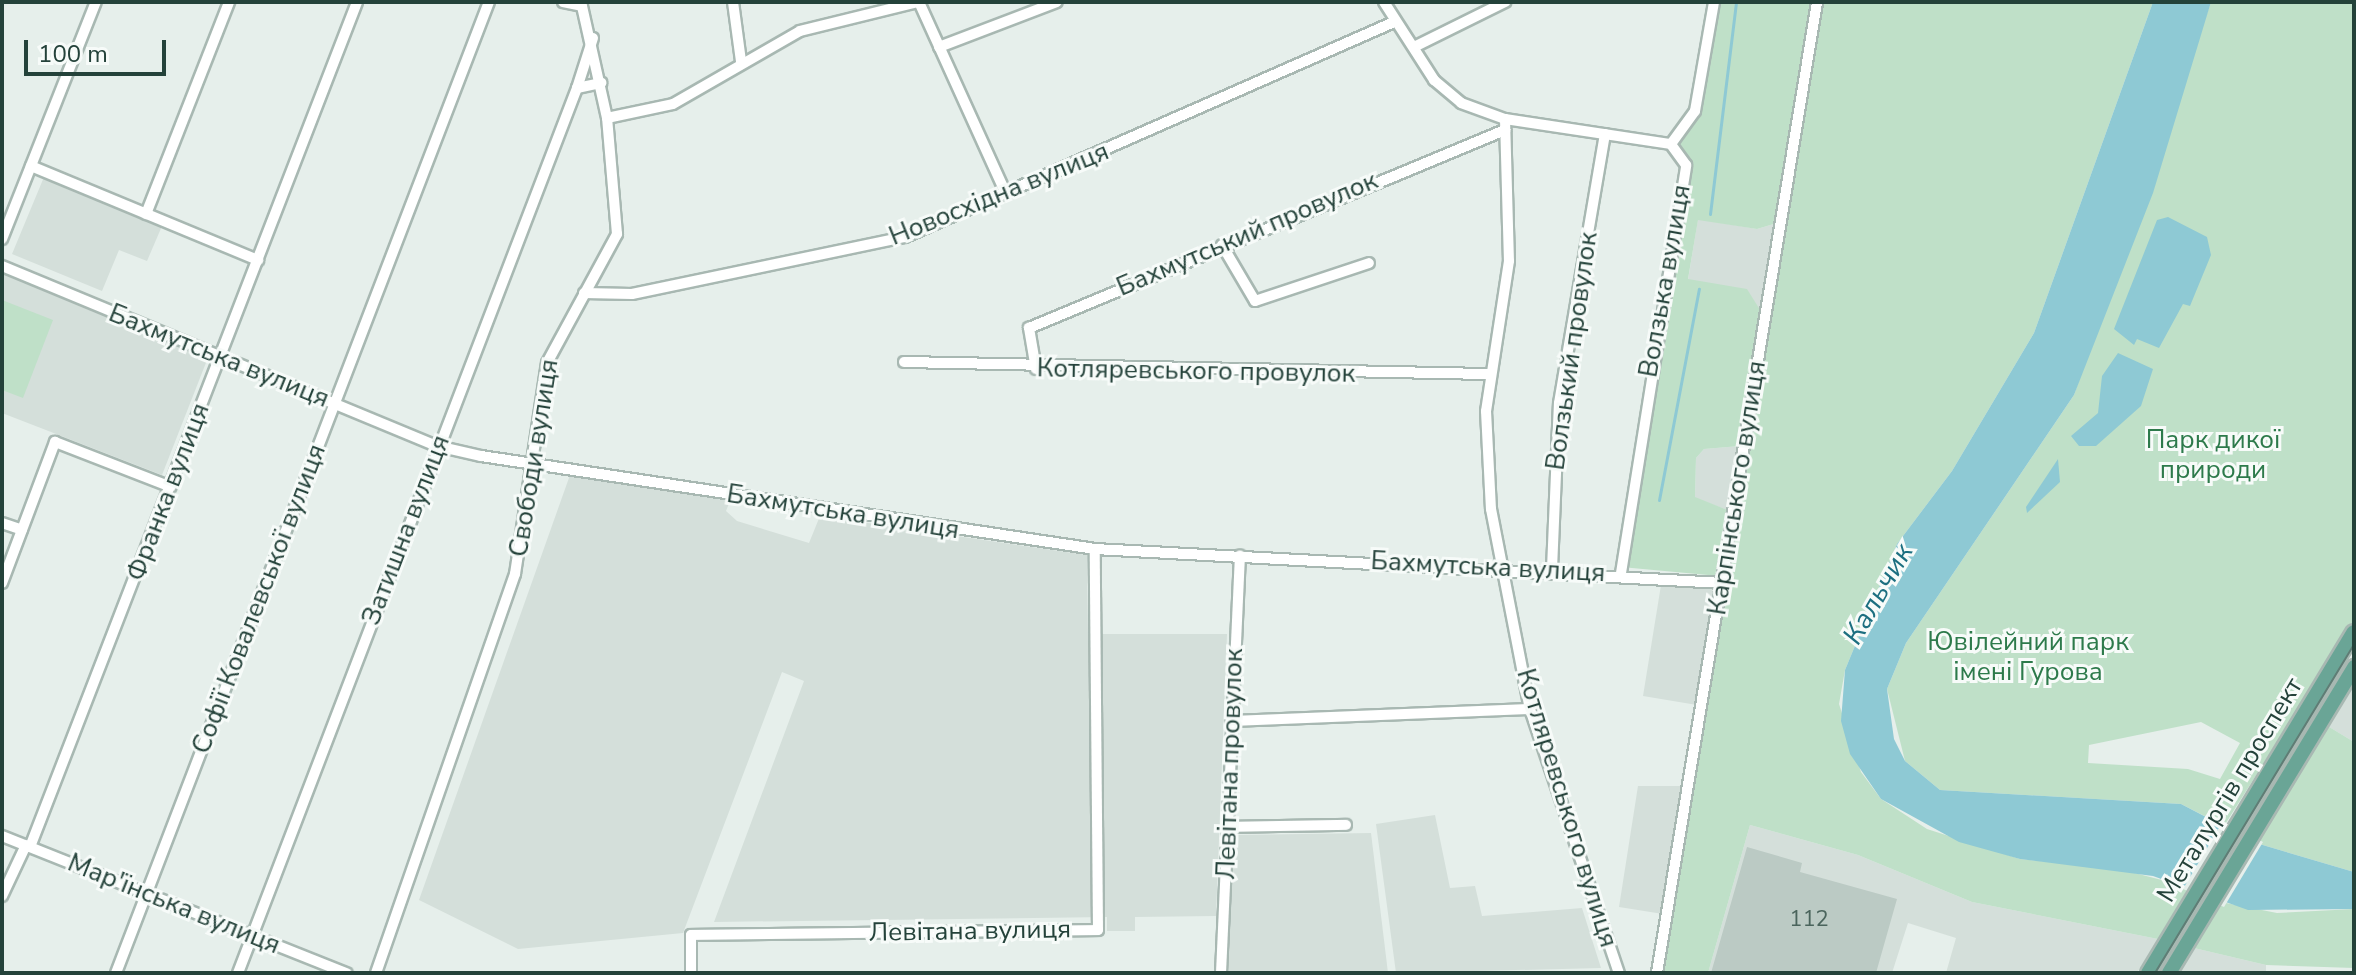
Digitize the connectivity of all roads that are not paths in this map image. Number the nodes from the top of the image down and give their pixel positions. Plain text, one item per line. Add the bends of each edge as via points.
1 (96, 2) edge
2 (229, 2) edge
3 (357, 2) edge
4 (489, 2) edge
5 (563, 2) edge
6 (733, 2) edge
7 (918, 2) edge
8 (1057, 2) edge
9 (1384, 2) edge
10 (1505, 2) edge
11 (1714, 2) edge
12 (1817, 2) edge
13 (582, 4) edge
14 (1394, 22) junction
15 (593, 38) junction
16 (939, 47) junction
17 (1414, 47) junction
18 (741, 61) junction
19 (601, 83) junction
20 (577, 88) junction
21 (607, 118) junction
22 (1505, 124) junction
23 (1605, 134) junction
24 (1671, 144) junction
25 (31, 166) junction
26 (1006, 194) junction
27 (146, 214) junction
28 (2, 239) edge
29 (1222, 245) junction
30 (258, 260) junction
31 (1369, 263) dead end
32 (2, 266) edge
33 (584, 293) junction
34 (221, 356) junction
35 (904, 362) dead end
36 (1036, 369) junction
37 (1489, 374) junction
38 (334, 403) junction
39 (437, 446) junction
40 (536, 463) junction
41 (171, 487) junction
42 (2, 523) edge
43 (22, 530) junction
44 (1095, 549) junction
45 (1240, 555) junction
46 (1499, 567) junction
47 (1552, 569) junction
48 (1621, 573) junction
49 (2, 583) edge
50 (1722, 583) junction
51 (2354, 632) edge
52 (2354, 667) edge
53 (1530, 709) junction
54 (1231, 721) junction
55 (1346, 825) dead end
56 (1227, 827) junction
57 (2, 836) edge
58 (28, 846) junction
59 (148, 893) junction
60 (2, 896) edge
61 (255, 935) junction
62 (116, 973) edge
63 (238, 973) edge
64 (347, 973) edge
65 (376, 973) edge
66 (691, 973) edge
67 (1221, 973) edge
68 (1619, 973) edge
69 (1657, 973) edge
70 (2148, 973) edge
71 (2169, 973) edge

1 - 25 street
2 - 27 street
3 - 30 street, Франка вулиця
4 - 38 street, Софії Ковалевської вулиця
5 - 13 street
6 - 18 street
7 - 16 street
7 - 18 street via 827,21
8 - 16 street
9 - 14 street
10 - 17 street
11 - 24 street, Волзька вулиця via 1695,111
12 - 50 street, Карпінського вулиця
13 - 15 street
14 - 17 street
14 - 26 street, Новосхідна вулиця
15 - 19 street
15 - 20 street, Затишна вулиця
16 - 26 street
17 - 22 street via 1446,93
18 - 21 street via 673,104
19 - 20 street
19 - 21 street, Свободи вулиця
20 - 39 street, Затишна вулиця
21 - 33 street, Свободи вулиця via 617,234
22 - 23 street
22 - 29 street, Бахмутський провулок
22 - 37 street, Котляревського вулиця via 1509,261
23 - 24 street
23 - 47 street, Волзький провулок via 1559,403
24 - 48 street, Волзька вулиця via 1686,165
25 - 27 street
25 - 28 street
26 - 33 street, Новосхідна вулиця via 877,243 632,294
27 - 30 street
29 - 31 street via 1255,301
29 - 36 street, Бахмутський провулок via 1029,328
30 - 34 street, Франка вулиця
32 - 34 street, Бахмутська вулиця
33 - 40 street, Свободи вулиця via 547,363
34 - 38 street, Бахмутська вулиця
34 - 41 street, Франка вулиця
35 - 36 street, Котляревського провулок
36 - 37 street, Котляревського провулок
37 - 46 street, Котляревського вулиця via 1486,442
38 - 39 street, Бахмутська вулиця
38 - 59 street, Софії Ковалевської вулиця
39 - 40 street, Бахмутська вулиця
39 - 61 street, Затишна вулиця
40 - 44 street, Бахмутська вулиця
40 - 65 street, Свободи вулиця via 515,574
41 - 43 street via 55,442
41 - 58 street, Франка вулиця
42 - 43 street
43 - 49 street
44 - 45 street, Бахмутська вулиця
44 - 66 street, Левітана вулиця via 1098,930 691,935
45 - 46 street, Бахмутська вулиця
45 - 54 street, Левітана провулок
46 - 47 street, Бахмутська вулиця
46 - 53 street, Котляревського вулиця
47 - 48 street, Бахмутська вулиця
48 - 50 street, Бахмутська вулиця
50 - 69 street, Карпінського вулиця
51 - 70 main road, Металургів проспект
52 - 71 main road, Металургів проспект
53 - 54 street
53 - 68 street, Котляревського вулиця
54 - 56 street, Левітана провулок
55 - 56 street
56 - 67 street, Левітана провулок
57 - 58 street, Мар'їнська вулиця
58 - 59 street, Мар'їнська вулиця
58 - 60 street, Франка вулиця
59 - 61 street, Мар'їнська вулиця
59 - 62 street, Софії Ковалевської вулиця
61 - 63 street, Затишна вулиця
61 - 64 street, Мар'їнська вулиця

